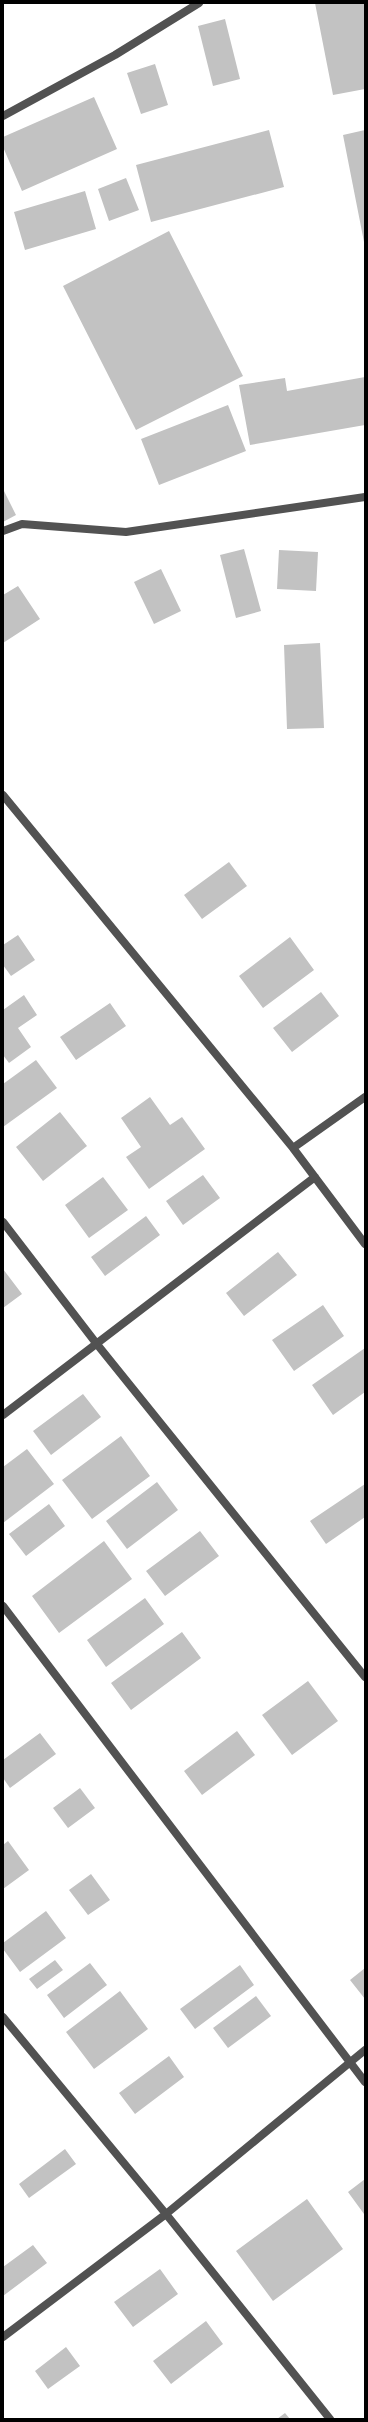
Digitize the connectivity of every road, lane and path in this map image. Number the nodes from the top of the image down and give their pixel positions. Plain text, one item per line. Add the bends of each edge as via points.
1 (199, 3) edge
2 (3, 116) edge
3 (365, 497) edge
4 (3, 531) edge
5 (3, 795) edge
6 (365, 1097) edge
7 (293, 1148) junction
8 (315, 1177) junction
9 (3, 1222) edge
10 (365, 1244) edge
11 (96, 1343) junction
12 (3, 1415) edge
13 (3, 1606) edge
14 (365, 1677) edge
15 (3, 2017) edge
16 (365, 2050) edge
17 (350, 2063) junction
18 (365, 2082) edge
19 (166, 2214) junction
20 (3, 2337) edge
21 (330, 2419) edge

1 - 2 street via 115,54
3 - 4 street via 126,532 22,524
5 - 7 street
6 - 7 street
7 - 8 street
8 - 10 street
8 - 11 street
9 - 11 street
11 - 12 street
11 - 14 street
13 - 17 street
15 - 19 street
16 - 17 street
17 - 18 street
17 - 19 street
19 - 20 street
19 - 21 street

